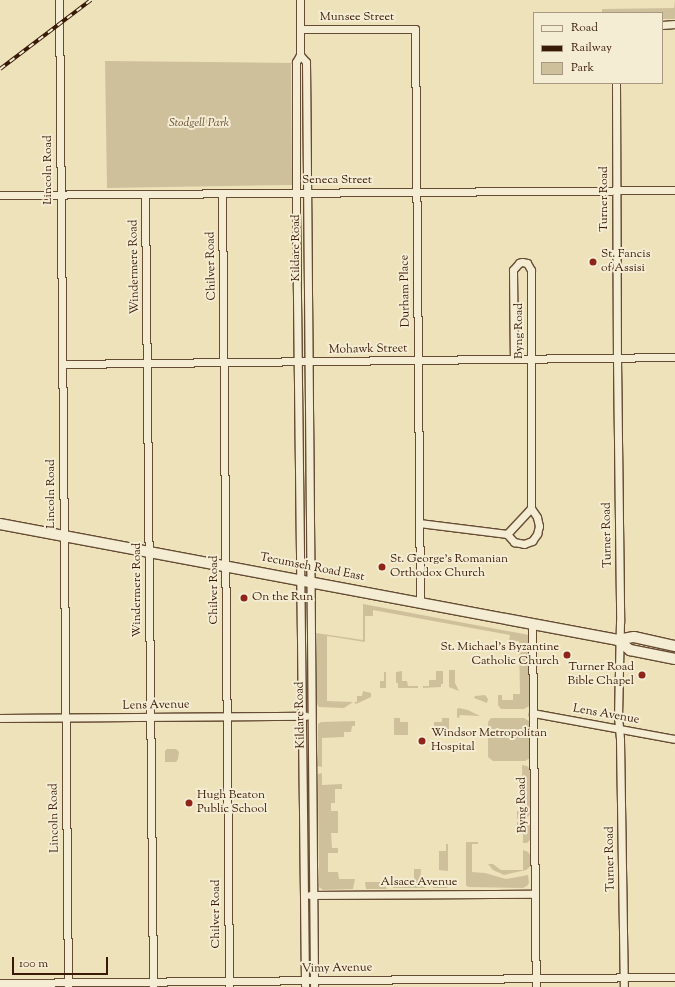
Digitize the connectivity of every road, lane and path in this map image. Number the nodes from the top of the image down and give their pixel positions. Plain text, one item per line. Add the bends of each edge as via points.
1 (59, 0) edge
2 (300, 0) edge
3 (663, 24) edge
4 (675, 24) edge
5 (300, 29) junction
6 (415, 29) joint
7 (300, 55) junction
8 (616, 84) edge
9 (616, 190) junction
10 (675, 190) edge
11 (297, 192) junction
12 (307, 192) junction
13 (416, 192) junction
14 (222, 193) junction
15 (61, 194) junction
16 (145, 194) junction
17 (0, 195) edge
18 (675, 357) edge
19 (617, 358) junction
20 (514, 359) junction
21 (531, 359) junction
22 (418, 360) junction
23 (309, 361) junction
24 (224, 362) junction
25 (298, 362) junction
26 (147, 363) junction
27 (62, 364) junction
28 (299, 444) junction
29 (309, 444) junction
30 (531, 508) junction
31 (419, 523) junction
32 (0, 524) edge
33 (507, 534) junction
34 (63, 536) junction
35 (149, 551) junction
36 (225, 566) junction
37 (306, 580) junction
38 (420, 602) junction
39 (532, 624) junction
40 (618, 640) junction
41 (674, 645) edge
42 (673, 659) edge
43 (533, 713) junction
44 (226, 716) junction
45 (302, 716) junction
46 (312, 716) junction
47 (150, 717) junction
48 (0, 718) edge
49 (65, 718) junction
50 (619, 728) junction
51 (675, 739) edge
52 (535, 894) junction
53 (304, 895) junction
54 (313, 895) junction
55 (675, 977) edge
56 (536, 978) junction
57 (624, 978) junction
58 (0, 983) edge
59 (153, 984) edge
60 (229, 984) edge
61 (305, 984) edge
62 (314, 984) edge
63 (68, 985) edge
64 (536, 987) edge
65 (624, 987) edge

1 - 15 street, Lincoln Road
2 - 5 street, Kildare Road
3 - 4 street
5 - 6 street, Munsee Street
5 - 7 street, Kildare Road
6 - 13 street, Durham Place
7 - 11 street, Kildare Road via 296,62
7 - 12 street, Kildare Road via 306,62
8 - 9 street, Turner Road
9 - 10 street, Seneca Street
9 - 13 street, Seneca Street
9 - 19 street, Turner Road
11 - 12 street, Seneca Street
11 - 14 street, Seneca Street
11 - 25 street, Kildare Road
12 - 13 street, Seneca Street
12 - 23 street, Kildare Road
13 - 22 street, Durham Place
14 - 16 street, Seneca Street
14 - 24 street, Chilver Road
15 - 16 street, Seneca Street
15 - 17 street, Seneca Street
15 - 27 street, Lincoln Road
16 - 26 street, Windermere Road
18 - 19 street, Mohawk Street
19 - 21 street, Mohawk Street
19 - 40 street, Turner Road via 620,618
20 - 21 street, Mohawk Street
20 - 21 street, Byng Road via 513,270 522,262 527,263 531,270
20 - 22 street, Mohawk Street
21 - 30 street, Byng Road
22 - 23 street, Mohawk Street
22 - 31 street, Durham Place
23 - 25 street, Mohawk Street
23 - 29 street, Kildare Road
24 - 25 street, Mohawk Street
24 - 26 street, Mohawk Street
24 - 36 street, Chilver Road
25 - 28 street, Kildare Road
26 - 27 street, Mohawk Street
26 - 35 street, Windermere Road
27 - 34 street, Lincoln Road
28 - 29 street
28 - 37 street, Kildare Road
29 - 37 street, Kildare Road
30 - 33 street
30 - 33 street, Byng Road via 539,526 532,541 524,544 514,542
31 - 33 street, Byng Road
31 - 38 street, Durham Place
32 - 34 main road, Tecumseh Road East
34 - 35 main road, Tecumseh Road East
34 - 49 street, Lincoln Road
35 - 36 main road, Tecumseh Road East
35 - 47 street, Windermere Road
36 - 37 main road, Tecumseh Road East
36 - 44 street, Chilver Road
37 - 38 main road, Tecumseh Road East
37 - 45 street, Kildare Road
37 - 46 street, Kildare Road
38 - 39 main road, Tecumseh Road East
39 - 40 main road, Tecumseh Road East
39 - 43 street, Byng Road
40 - 41 main road, Tecumseh Road East via 634,637
40 - 42 main road, Tecumseh Road East via 630,650
40 - 50 street, Turner Road
43 - 50 street, Lens Avenue
43 - 52 street, Byng Road
44 - 45 street, Lens Avenue
44 - 47 street, Lens Avenue
44 - 60 street, Chilver Road
45 - 46 street, Lens Avenue
45 - 53 street, Kildare Road
46 - 54 street, Kildare Road
47 - 49 street, Lens Avenue
47 - 59 street, Windermere Road
48 - 49 street, Lens Avenue
49 - 63 street, Lincoln Road
50 - 51 street, Lens Avenue
50 - 57 street, Turner Road
52 - 54 street, Alsace Avenue
52 - 56 street, Byng Road
53 - 54 street, Alsace Avenue
53 - 61 street, Kildare Road
54 - 62 street, Kildare Road
55 - 57 street, Vimy Avenue
56 - 57 street, Vimy Avenue
56 - 62 street, Vimy Avenue
56 - 64 street, Byng Road
57 - 65 street, Turner Road
58 - 63 street, Vimy Avenue
59 - 60 street, Vimy Avenue
59 - 63 street, Vimy Avenue
60 - 61 street, Vimy Avenue
61 - 62 street, Vimy Avenue

